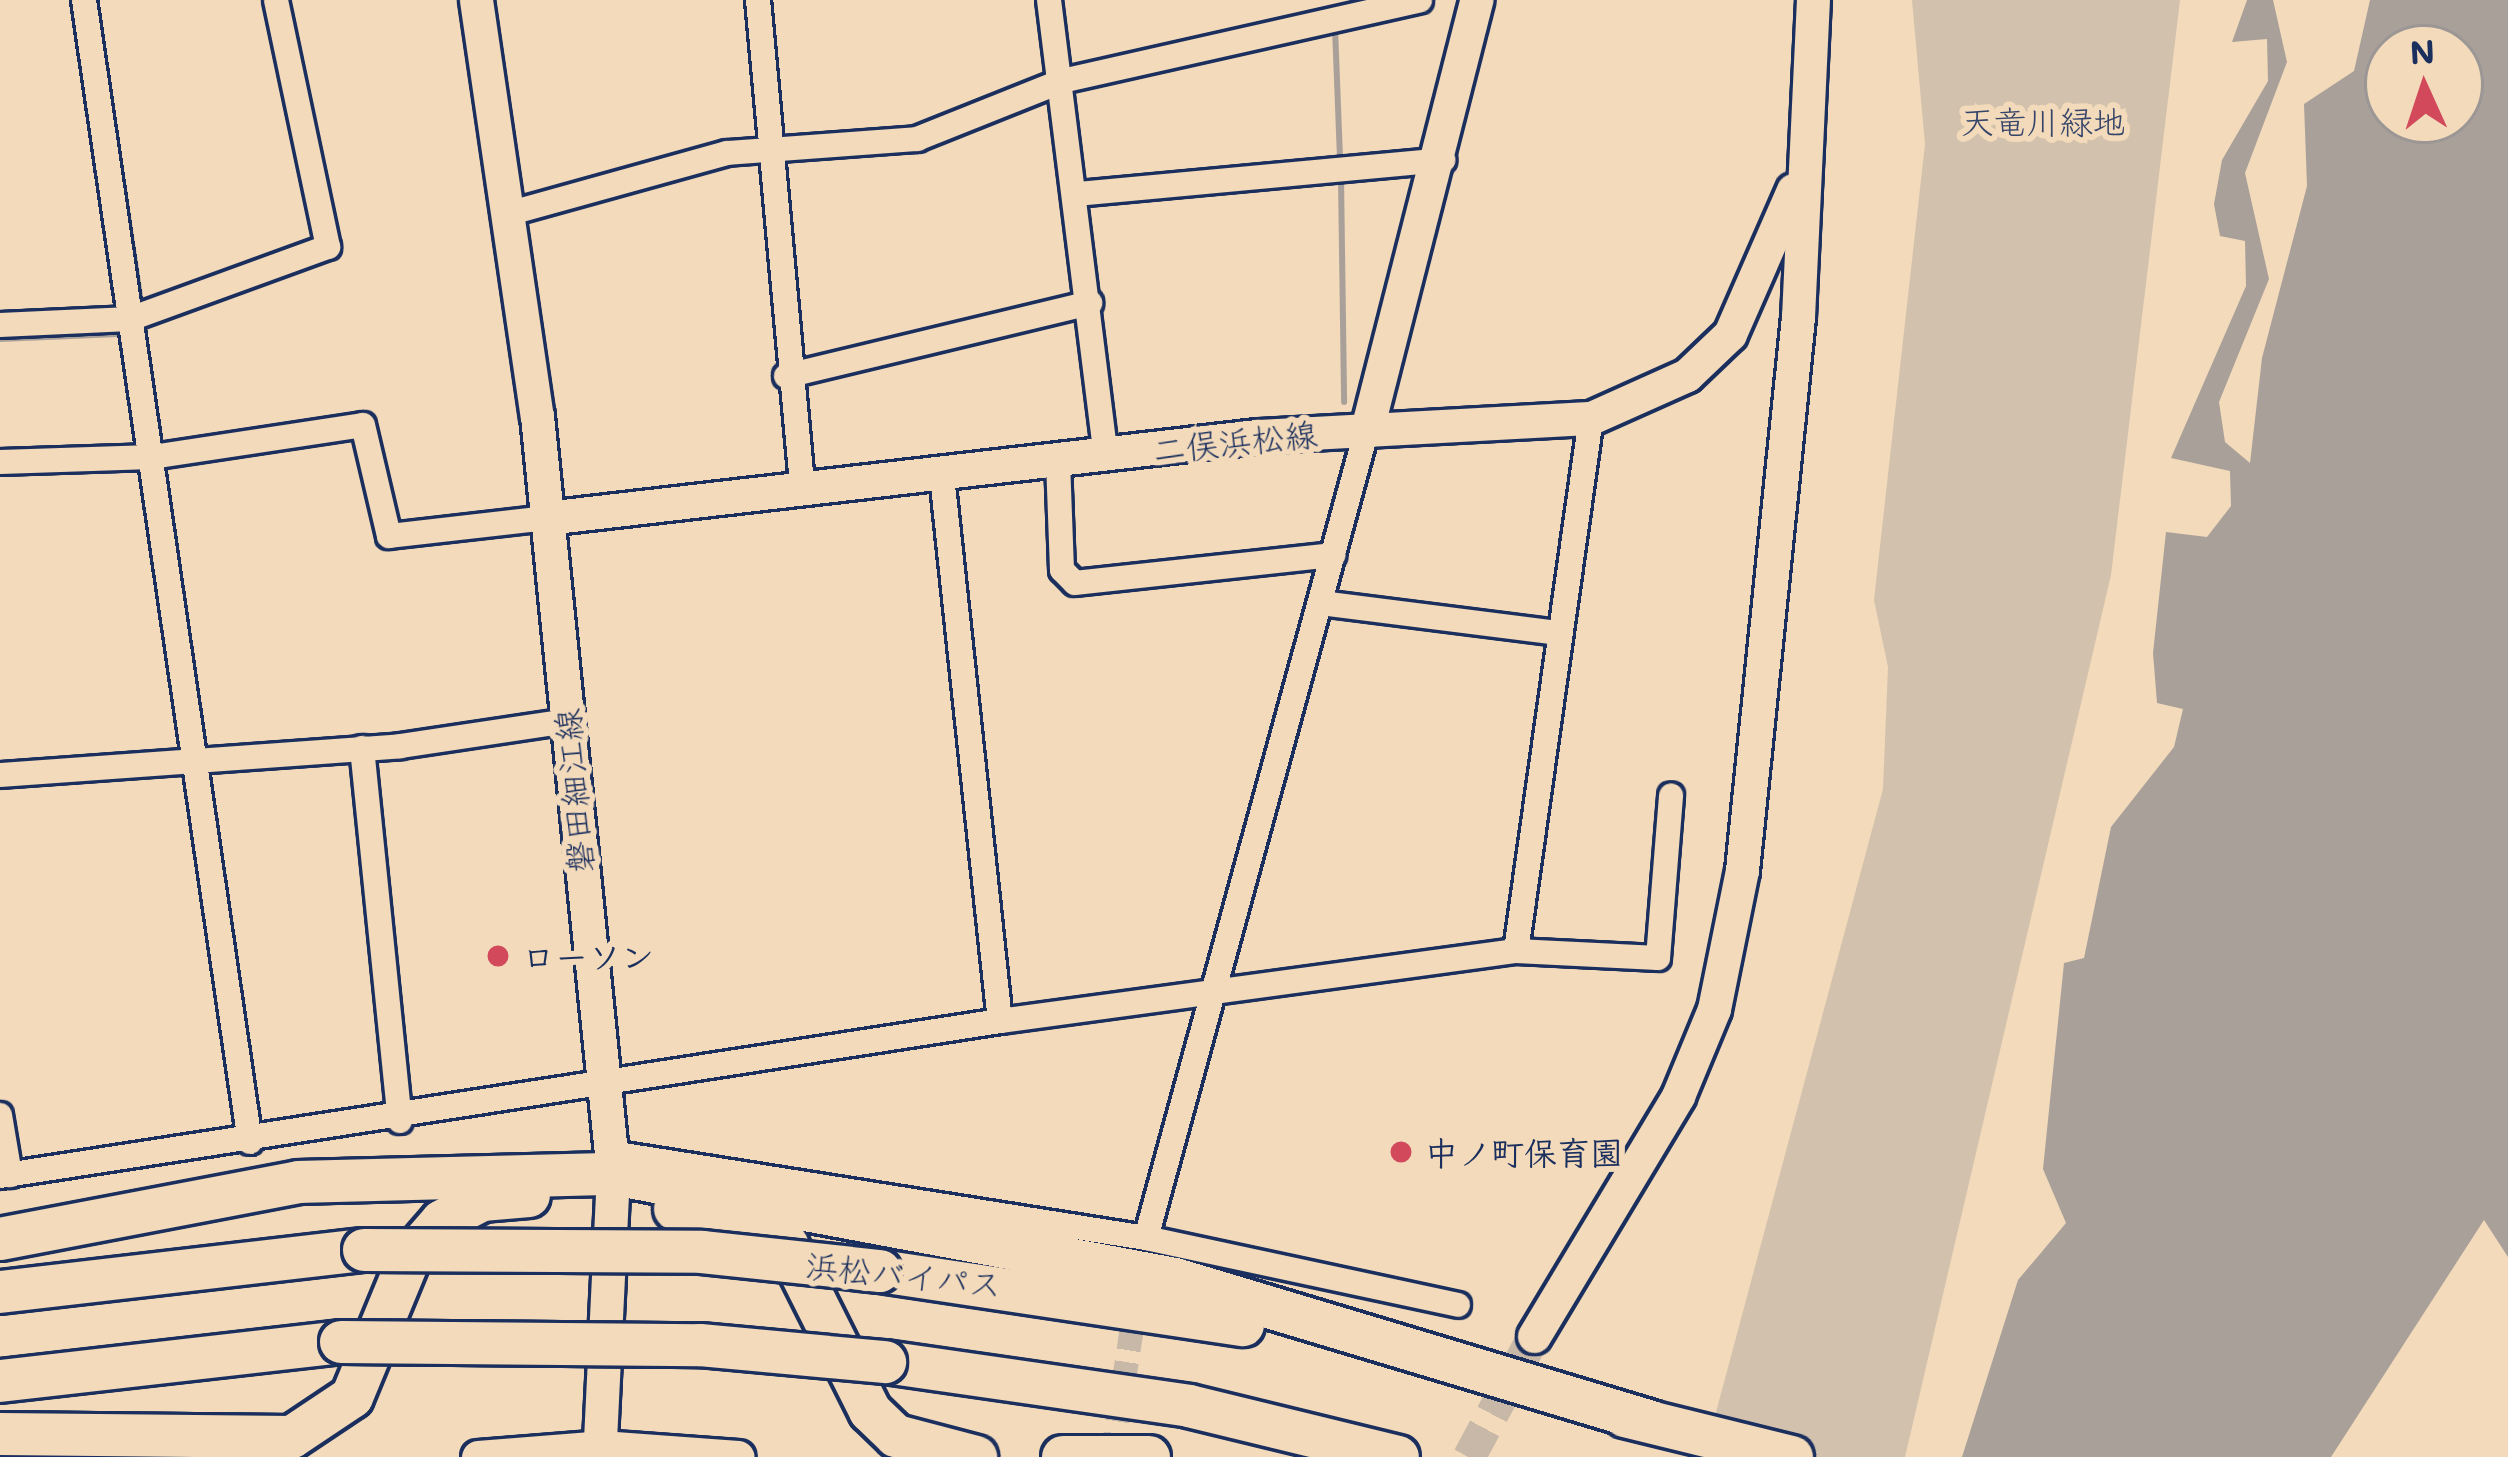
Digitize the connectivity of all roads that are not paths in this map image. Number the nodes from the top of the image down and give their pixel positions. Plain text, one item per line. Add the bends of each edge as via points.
1 (84, 0) edge
2 (276, 0) edge
3 (476, 0) edge
4 (758, 0) edge
5 (1049, 0) edge
6 (1420, 0) edge
7 (1476, 0) edge
8 (1813, 0) edge
9 (1062, 82) junction
10 (778, 149) junction
11 (1443, 160) junction
12 (1798, 177) junction
13 (1077, 194) junction
14 (507, 214) junction
15 (1090, 303) junction
16 (130, 319) junction
17 (0, 325) edge
18 (787, 376) junction
19 (1591, 418) junction
20 (1367, 429) junction
21 (1106, 455) junction
22 (152, 457) junction
23 (1058, 461) junction
24 (0, 462) edge
25 (942, 476) junction
26 (803, 491) junction
27 (546, 518) junction
28 (1334, 555) junction
29 (1321, 603) junction
30 (1557, 633) junction
31 (568, 721) junction
32 (362, 748) junction
33 (195, 759) junction
34 (0, 775) edge
35 (1671, 796) dead end
36 (1516, 951) junction
37 (1212, 994) junction
38 (1000, 1021) junction
39 (604, 1082) junction
40 (0, 1115) edge
41 (400, 1121) junction
42 (250, 1142) junction
43 (613, 1175) junction
44 (5, 1176) edge
45 (1146, 1238) junction
46 (0, 1239) edge
47 (0, 1292) edge
48 (1459, 1305) dead end
49 (1534, 1336) tunnel mouth
50 (0, 1381) edge
51 (1651, 1422) junction
52 (0, 1434) edge
53 (600, 1452) edge
54 (692, 1453) edge
55 (478, 1457) edge
56 (738, 1457) edge
57 (976, 1457) edge
58 (1063, 1457) edge
59 (1148, 1457) edge
60 (1398, 1457) edge
61 (1792, 1457) edge

1 - 16 street
2 - 16 street via 328,247
3 - 14 main road, 磐田細江線
4 - 10 street
5 - 9 street
6 - 9 street
7 - 11 main road
8 - 12 main road, 二俣浜松線
9 - 10 street via 917,139
9 - 13 street
10 - 14 street
10 - 18 street
11 - 13 street
11 - 20 main road
12 - 19 main road, 二俣浜松線 via 1730,334 1688,375
12 - 49 main road, 二俣浜松線 via 1798,317 1772,582 1742,870 1714,1009 1678,1096
13 - 15 street
14 - 27 main road, 磐田細江線
15 - 18 street
15 - 21 street
16 - 17 street
16 - 22 street
18 - 26 street
19 - 20 main road, 二俣浜松線
19 - 30 street
20 - 21 main road, 二俣浜松線
20 - 28 street
21 - 23 main road, 二俣浜松線
22 - 24 street
22 - 27 street via 363,425 389,536
22 - 33 street
23 - 25 main road, 二俣浜松線
23 - 28 street via 1062,570 1075,583
25 - 26 main road, 二俣浜松線
25 - 38 street
26 - 27 main road, 二俣浜松線
27 - 31 main road, 磐田細江線
28 - 29 street
29 - 30 street
29 - 37 street
30 - 36 street
31 - 32 street
31 - 39 main road, 磐田細江線
32 - 33 street
32 - 41 street
33 - 34 street
33 - 42 street
35 - 36 street via 1658,958
36 - 37 street
37 - 38 street
37 - 45 street
38 - 39 street
39 - 41 street
39 - 43 main road, 磐田細江線
40 - 44 street
41 - 42 street
42 - 44 street
43 - 45 street
43 - 46 highway via 299,1181
43 - 51 highway via 1175,1279
43 - 52 highway via 482,1200 442,1221 409,1259 352,1397 292,1437
43 - 53 main road, 磐田細江線
43 - 57 highway via 787,1245 870,1411 896,1436
45 - 48 street
47 - 51 highway, 浜松バイパス, bridge via 364,1250 702,1252 1207,1316
50 - 60 highway, bridge via 341,1342 700,1345 1190,1406
51 - 61 highway, 浜松バイパス
53 - 54 main road
53 - 55 main road
54 - 56 main road
58 - 59 highway

